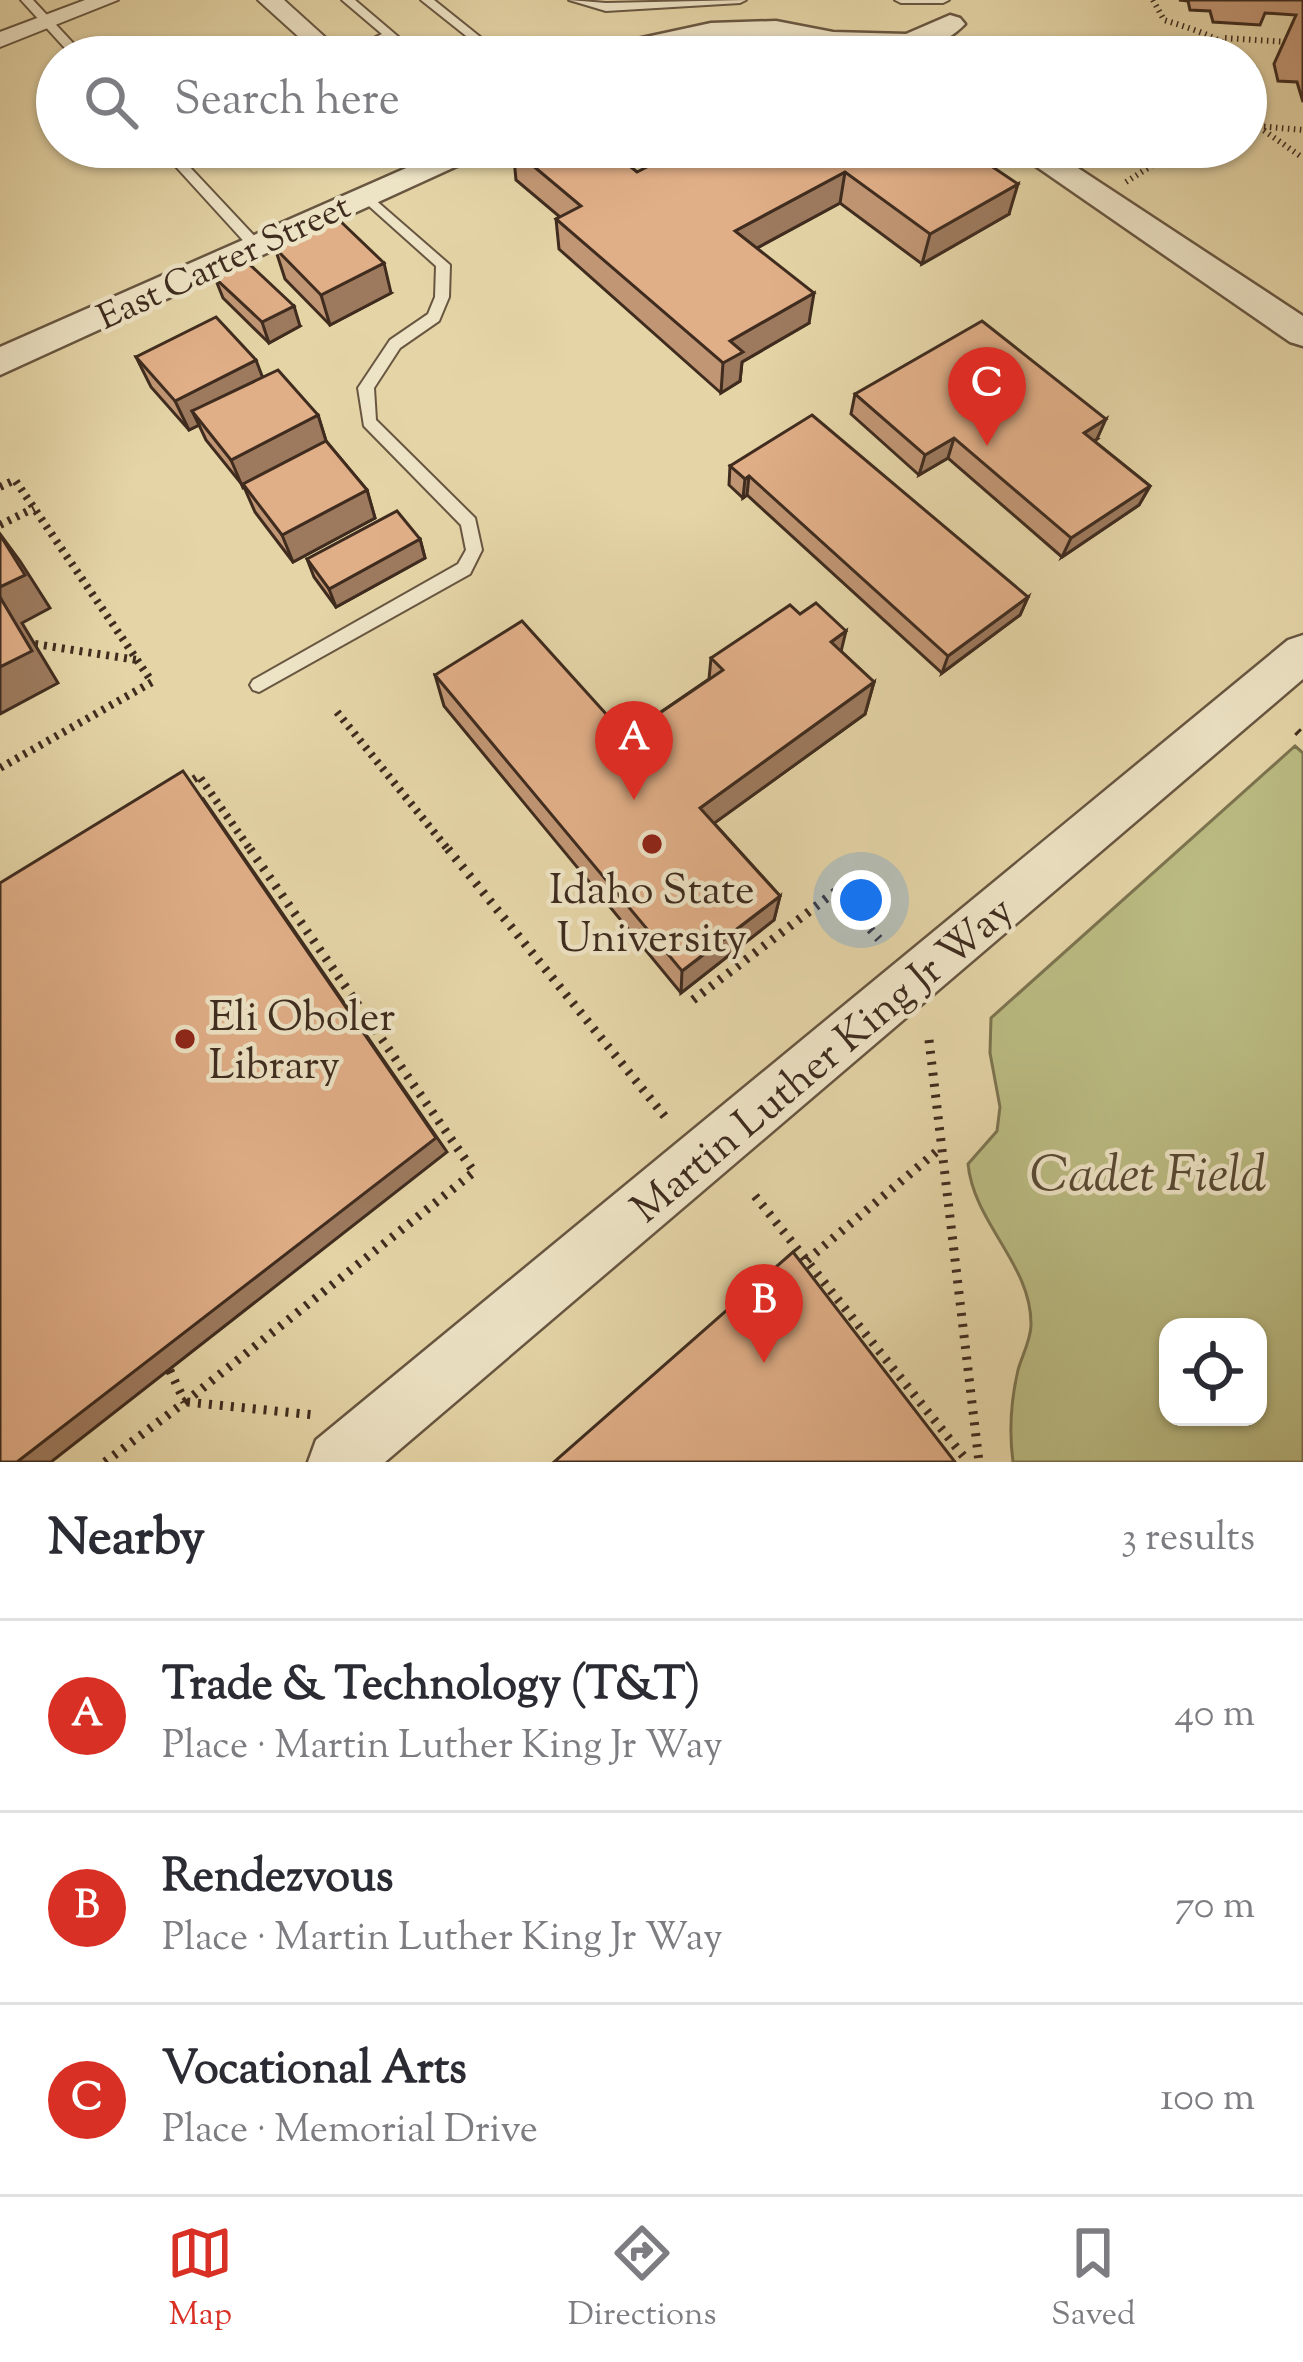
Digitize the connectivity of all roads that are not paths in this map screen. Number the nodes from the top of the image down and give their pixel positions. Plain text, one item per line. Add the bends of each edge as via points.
1 (27, 0) edge
2 (106, 0) edge
3 (269, 0) edge
4 (348, 0) edge
5 (427, 0) edge
6 (575, 0) edge
7 (740, 0) edge
8 (901, 0) edge
9 (946, 8) edge
10 (48, 22) junction
11 (390, 35) edge
12 (61, 36) edge
13 (312, 36) edge
14 (473, 36) edge
15 (680, 36) edge
16 (793, 36) edge
17 (919, 36) edge
18 (0, 40) edge
19 (184, 168) edge
20 (414, 168) edge
21 (1053, 168) edge
22 (365, 195) junction
23 (255, 245) junction
24 (1303, 332) edge
25 (7, 345) edge
26 (1303, 653) edge
27 (260, 686) dead end
28 (338, 1462) edge

1 - 10 lane
2 - 10 street
3 - 13 street
4 - 11 lane
5 - 14 lane
6 - 7 lane via 606,7
8 - 9 lane
9 - 17 street
10 - 12 lane
10 - 18 street
15 - 16 street
19 - 23 lane
20 - 22 street, East Carter Street
21 - 24 street
22 - 23 street, East Carter Street
22 - 27 lane via 443,265 434,317 395,344 366,388 369,422 470,522 473,550 464,569
23 - 25 street, East Carter Street
26 - 28 street, Martin Luther King Jr Way

